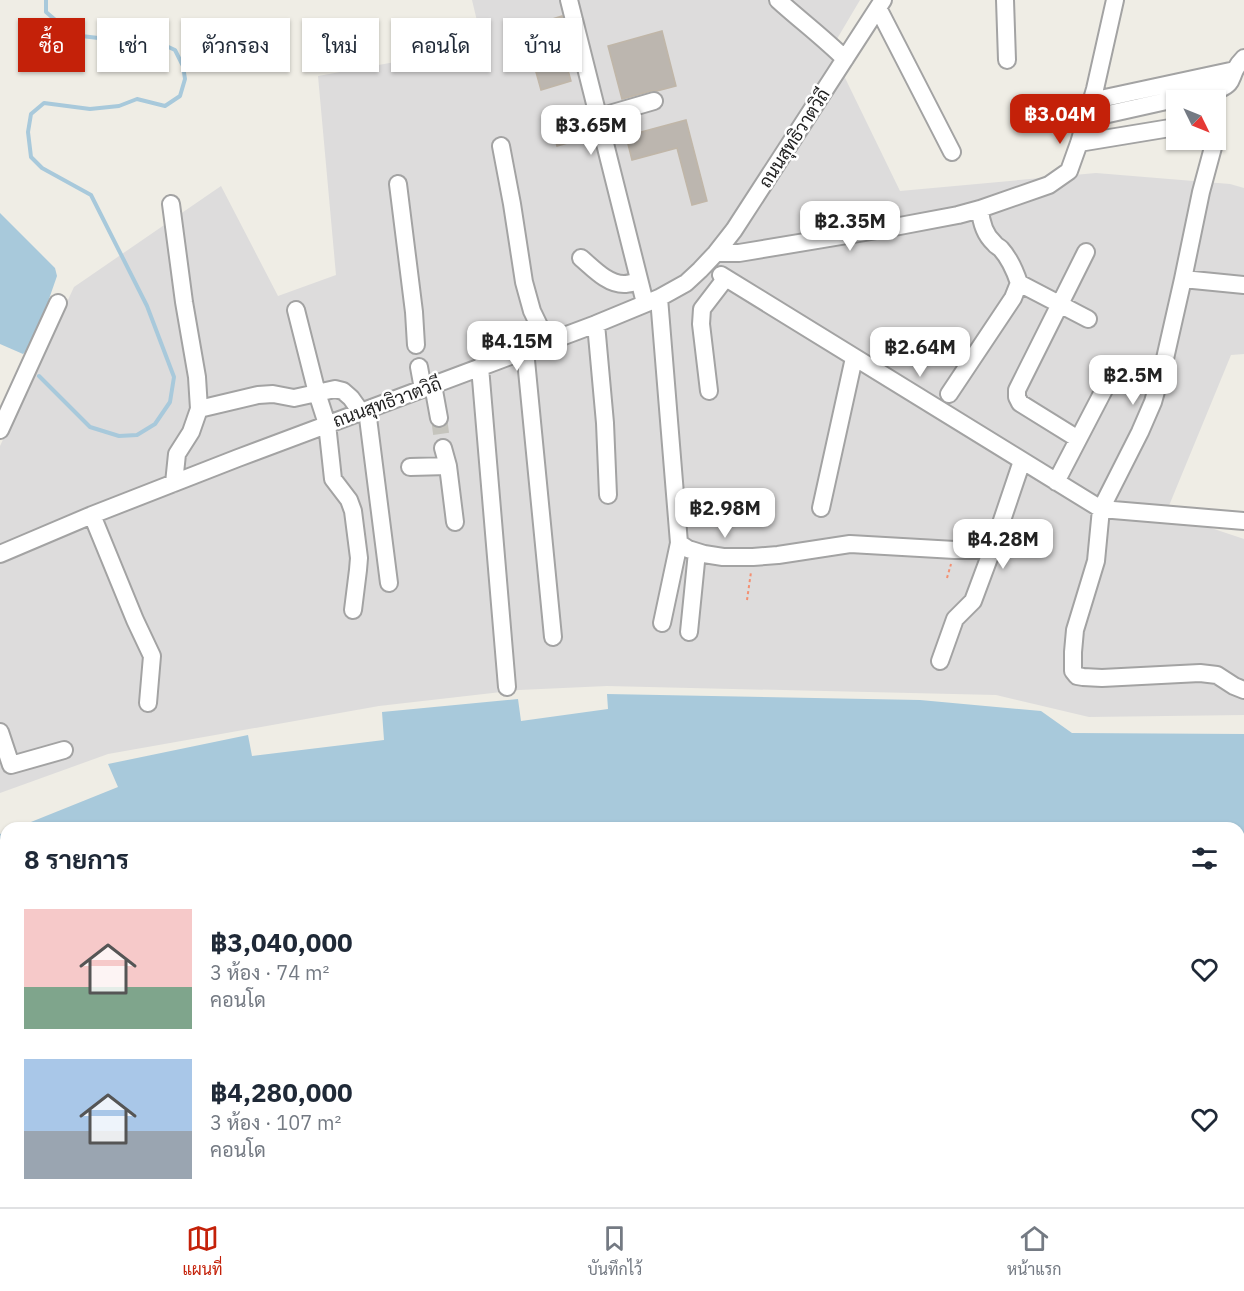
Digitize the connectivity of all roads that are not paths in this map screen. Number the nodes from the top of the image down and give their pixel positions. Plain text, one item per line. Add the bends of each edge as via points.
1 (569, 0) edge
2 (778, 0) edge
3 (1005, 0) edge
4 (1115, 0) edge
5 (880, 4) edge
6 (845, 59) junction
7 (1007, 60) dead end
8 (1239, 64) edge
9 (654, 101) dead end
10 (1091, 102) junction
11 (599, 117) junction
12 (1086, 119) junction
13 (1166, 129) edge
14 (1079, 143) junction
15 (501, 146) dead end
16 (1212, 150) edge
17 (952, 152) dead end
18 (398, 184) dead end
19 (171, 204) dead end
20 (980, 209) junction
21 (1086, 252) dead end
22 (739, 253) junction
23 (581, 258) dead end
24 (719, 271) junction
25 (1183, 279) junction
26 (639, 281) junction
27 (1019, 283) junction
28 (1244, 285) edge
29 (652, 301) junction
30 (58, 303) dead end
31 (1060, 304) junction
32 (296, 310) dead end
33 (1088, 319) dead end
34 (596, 324) junction
35 (547, 342) junction
36 (416, 345) dead end
37 (525, 350) junction
38 (854, 358) junction
39 (419, 367) dead end
40 (480, 367) junction
41 (1107, 384) dead end
42 (428, 387) junction
43 (709, 391) dead end
44 (317, 393) junction
45 (944, 401) junction
46 (199, 409) junction
47 (364, 411) junction
48 (439, 418) tunnel mouth
49 (327, 424) junction
50 (0, 430) edge
51 (1078, 439) junction
52 (443, 448) tunnel mouth
53 (1022, 461) junction
54 (448, 466) junction
55 (410, 467) dead end
56 (1056, 482) junction
57 (174, 483) junction
58 (608, 495) dead end
59 (821, 508) dead end
60 (1101, 509) junction
61 (92, 515) junction
62 (1244, 520) edge
63 (455, 522) dead end
64 (679, 543) junction
65 (992, 550) junction
66 (697, 552) junction
67 (0, 554) edge
68 (389, 583) dead end
69 (353, 610) dead end
70 (662, 624) dead end
71 (689, 632) dead end
72 (553, 637) dead end
73 (940, 661) dead end
74 (507, 687) dead end
75 (1244, 690) edge
76 (148, 703) dead end
77 (0, 732) edge
78 (64, 750) dead end
79 (6, 767) edge

1 - 11 street
2 - 6 street
3 - 7 street
4 - 10 street
5 - 6 street, ถนนสุทธิวาตวิถี
5 - 17 street
6 - 24 street, ถนนสุทธิวาตวิถี via 734,230
8 - 10 street
8 - 12 street via 1233,79 1220,89
9 - 11 street
10 - 12 street
11 - 26 street
12 - 14 street
13 - 14 street
14 - 20 street via 1069,171 1049,185
15 - 35 street via 524,282
16 - 25 street
18 - 36 street
19 - 46 street
20 - 22 street
20 - 27 street via 986,234 1002,250
21 - 31 street
22 - 24 street
22 - 24 street via 733,273
23 - 26 street via 613,282
24 - 29 street, ถนนสุทธิวาตวิถี
24 - 38 street
24 - 43 street via 702,309
25 - 28 street
25 - 60 street via 1153,402
26 - 29 street
27 - 31 street
27 - 45 street
29 - 34 street, ถนนสุทธิวาตวิถี
29 - 64 street
30 - 50 street
31 - 33 street
31 - 51 street via 1017,397 1020,403
32 - 44 street
34 - 35 street, ถนนสุทธิวาตวิถี
34 - 58 street
35 - 37 street, ถนนสุทธิวาตวิถี
37 - 40 street, ถนนสุทธิวาตวิถี
37 - 72 street
38 - 45 street
38 - 59 street
39 - 42 street
40 - 42 street, ถนนสุทธิวาตวิถี
40 - 74 street
41 - 51 street
42 - 47 street, ถนนสุทธิวาตวิถี
42 - 48 street
44 - 46 street via 294,398 258,395
44 - 47 street via 343,391
44 - 49 street
45 - 53 street
46 - 57 street via 177,454
47 - 49 street, ถนนสุทธิวาตวิถี
47 - 68 street
49 - 57 street, ถนนสุทธิวาตวิถี
49 - 69 street via 333,479 353,511 359,558
51 - 56 street
52 - 54 street
53 - 56 street
53 - 65 street
54 - 55 street
54 - 63 street
56 - 60 street
57 - 61 street, ถนนสุทธิวาตวิถี
60 - 62 street
60 - 75 street via 1096,561 1075,630 1072,671 1077,676 1102,678 1200,673 1217,675
61 - 67 street, ถนนสุทธิวาตวิถี
61 - 76 street via 152,656
64 - 66 street
64 - 70 street
65 - 66 street via 850,544 753,557
65 - 73 street via 973,601 955,619
66 - 71 street
77 - 79 street
78 - 79 street

